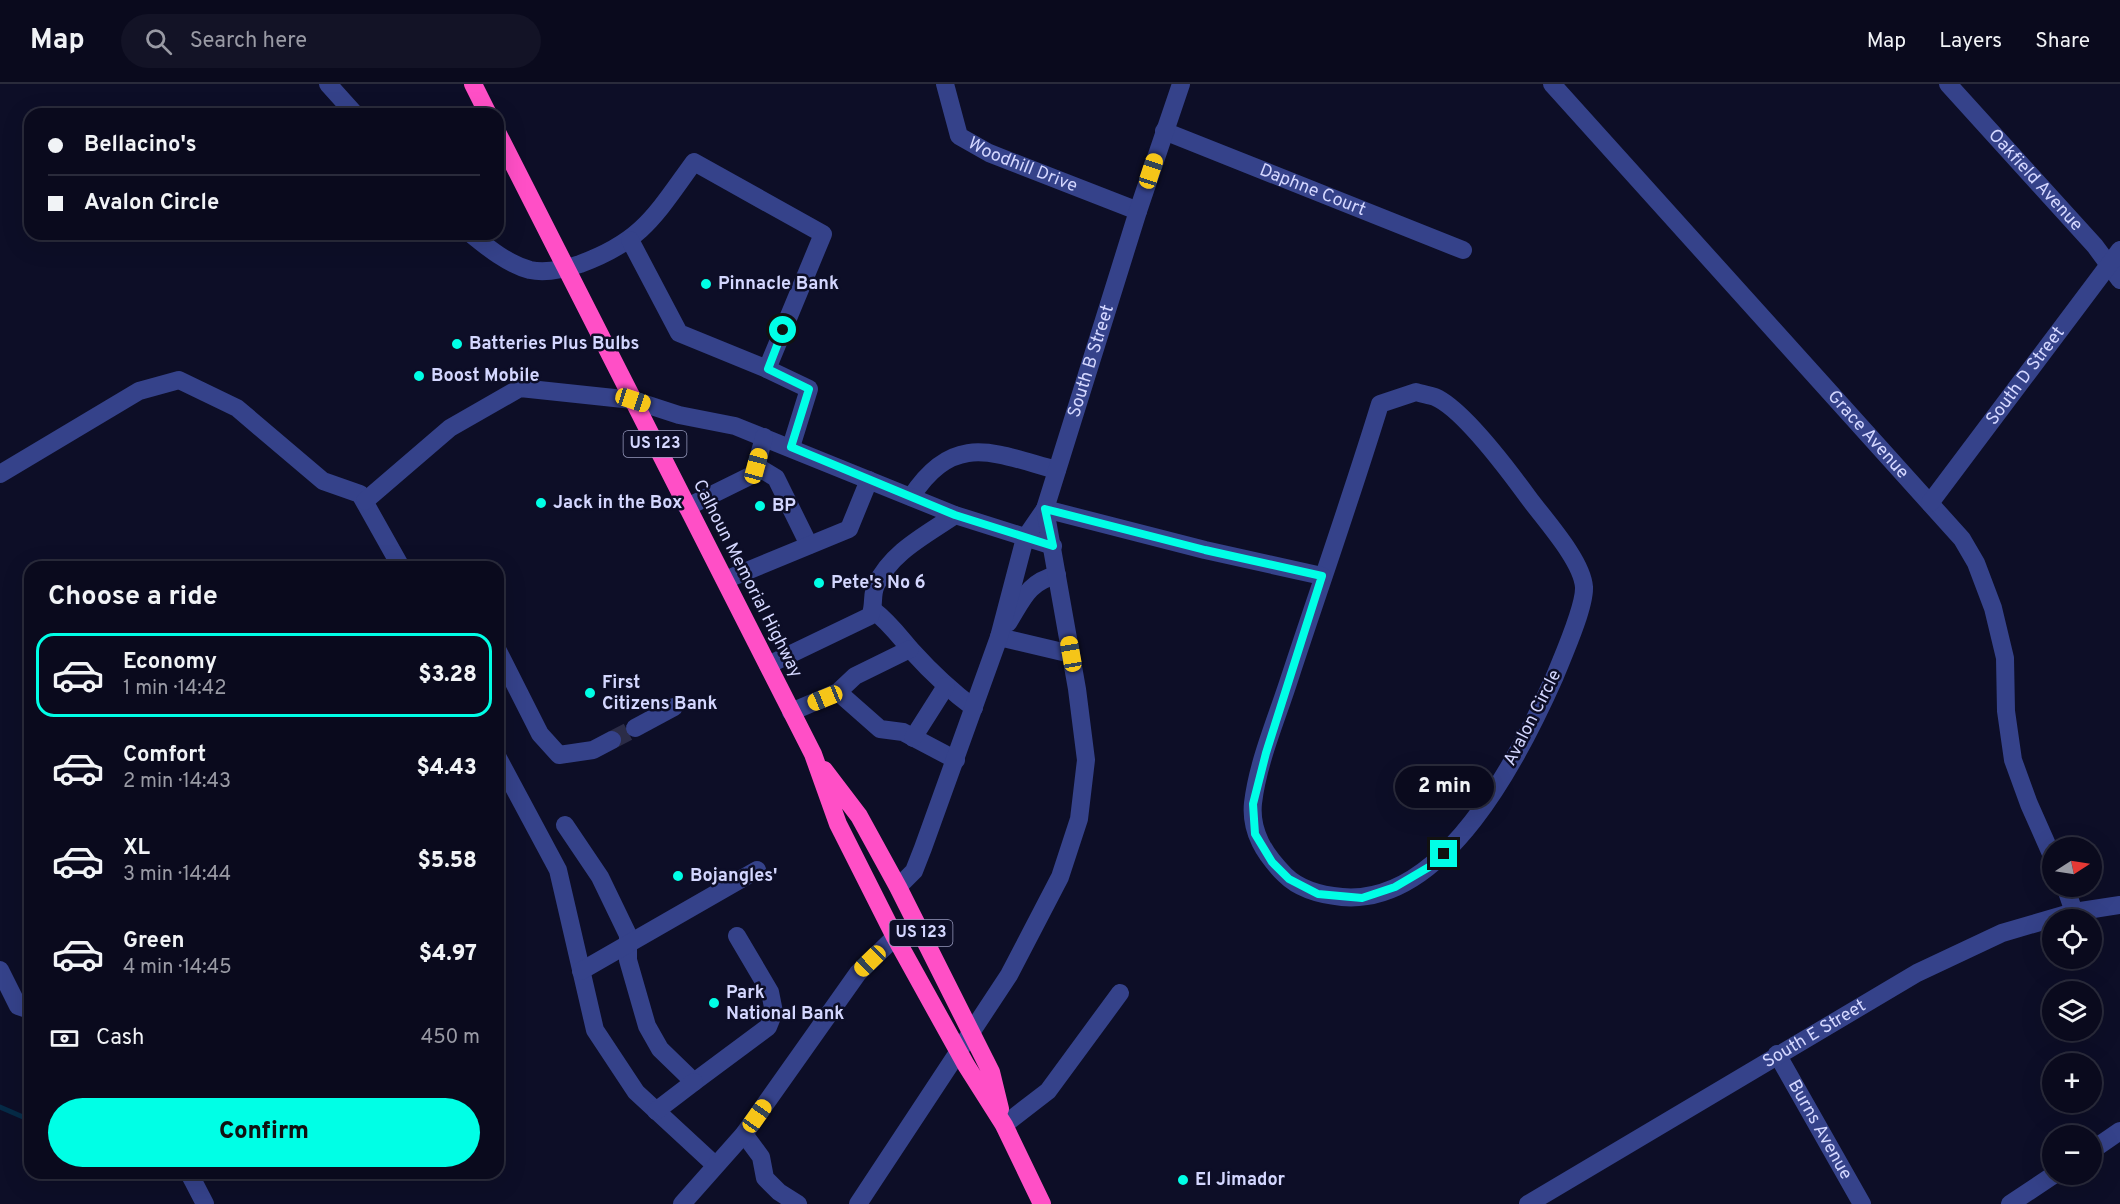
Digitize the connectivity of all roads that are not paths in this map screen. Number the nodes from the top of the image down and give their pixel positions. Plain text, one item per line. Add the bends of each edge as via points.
1 (328, 84) edge
2 (472, 84) edge
3 (945, 84) edge
4 (1181, 84) edge
5 (1552, 84) edge
6 (1948, 84) edge
7 (350, 108) edge
8 (485, 108) edge
9 (1164, 131) junction
10 (504, 146) edge
11 (1138, 211) junction
12 (479, 240) edge
13 (630, 240) junction
14 (1463, 250) dead end
15 (2115, 257) edge
16 (565, 269) junction
17 (2120, 280) edge
18 (768, 369) junction
19 (633, 400) junction
20 (764, 437) junction
21 (791, 447) junction
22 (756, 466) junction
23 (1057, 470) junction
24 (0, 474) edge
25 (869, 480) junction
26 (911, 497) junction
27 (365, 501) junction
28 (1930, 503) junction
29 (687, 507) junction
30 (1045, 509) junction
31 (955, 515) junction
32 (1025, 538) junction
33 (809, 545) junction
34 (1053, 546) junction
35 (398, 561) edge
36 (1058, 575) junction
37 (1322, 576) junction
38 (725, 580) junction
39 (873, 610) junction
40 (999, 637) junction
41 (910, 649) junction
42 (1071, 654) junction
43 (504, 663) edge
44 (768, 665) junction
45 (946, 686) junction
46 (838, 692) junction
47 (674, 707) dead end
48 (974, 708) junction
49 (791, 712) junction
50 (635, 728) tunnel mouth
51 (913, 738) junction
52 (612, 740) tunnel mouth
53 (813, 754) junction
54 (956, 760) junction
55 (504, 769) edge
56 (565, 825) dead end
57 (2044, 837) edge
58 (757, 870) dead end
59 (898, 887) junction
60 (2120, 905) edge
61 (2094, 909) edge
62 (2042, 921) edge
63 (737, 936) dead end
64 (895, 937) junction
65 (628, 944) junction
66 (0, 970) edge
67 (581, 971) junction
68 (1120, 993) dead end
69 (24, 1008) edge
70 (1777, 1054) junction
71 (694, 1082) junction
72 (656, 1111) junction
73 (1004, 1125) junction
74 (2120, 1131) edge
75 (744, 1134) junction
76 (2102, 1143) edge
77 (715, 1165) junction
78 (192, 1179) edge
79 (2042, 1183) edge
80 (206, 1204) edge
81 (682, 1204) edge
82 (798, 1204) edge
83 (858, 1204) edge
84 (1042, 1204) edge
85 (1528, 1204) edge
86 (1862, 1204) edge
87 (2010, 1204) edge

1 - 7 street
2 - 8 highway
3 - 11 street, Woodhill Drive via 959,136 989,153
4 - 9 street, South B Street
5 - 28 street, Grace Avenue
6 - 15 street, Oakfield Avenue
9 - 11 street, South B Street
9 - 14 street, Daphne Court
10 - 16 highway, Calhoun Memorial Highway / US 123
11 - 23 street, South B Street
12 - 16 street via 509,262 532,270
13 - 16 street via 611,252
13 - 18 street via 679,333
13 - 18 street via 654,217 694,162 823,234
15 - 17 street, Oakfield Avenue
15 - 28 street, South D Street
16 - 19 highway, Calhoun Memorial Highway / US 123
18 - 21 street via 809,389
19 - 20 street
19 - 27 street via 520,388 450,428
19 - 29 highway, Calhoun Memorial Highway / US 123
20 - 21 street
20 - 22 street
21 - 25 street
22 - 29 street via 754,474
22 - 33 street via 776,478
23 - 26 street via 968,451 934,467
23 - 30 street, South B Street
24 - 27 street via 139,391 179,380 237,408 323,481 360,494
25 - 26 street
25 - 33 street via 849,529
26 - 31 street
27 - 35 street
28 - 57 street, Grace Avenue via 1962,539 1976,562 1993,608 2005,658 2006,711 2013,760
29 - 38 highway, Calhoun Memorial Highway / US 123
30 - 32 street, South B Street
30 - 34 street
30 - 37 street
31 - 32 street
31 - 39 street via 887,564 874,588
32 - 34 street
32 - 40 street, South B Street
33 - 38 street
34 - 36 street
36 - 40 street, South B Street via 1040,580 1027,592
36 - 42 street
37 - 37 street, Avalon Circle via 1380,404 1416,392 1437,398 1457,414 1503,463 1565,548 1584,587 1571,638 1544,702 1494,791 1458,840 1429,867 1395,887 1362,898 1318,894 1289,879 1272,862 1255,834 1253,804 1266,753
38 - 44 highway, Calhoun Memorial Highway / US 123
39 - 41 street via 889,622
39 - 44 street via 870,616
40 - 42 street
40 - 48 street, South B Street
41 - 45 street
41 - 46 street via 855,676
42 - 83 street via 1086,760 1079,819 1060,877 1009,975
43 - 52 street via 540,734 559,755 593,750
44 - 49 highway, Calhoun Memorial Highway / US 123
45 - 48 street
45 - 51 street
46 - 49 street
46 - 51 street via 880,729 903,732
47 - 50 street
48 - 54 street, South B Street
49 - 53 highway, Calhoun Memorial Highway / US 123
51 - 54 street
53 - 59 highway, Calhoun Memorial Highway / US 123 via 859,816
53 - 64 highway, Calhoun Memorial Highway / US 123 via 838,824
54 - 59 street, South B Street via 914,871
55 - 67 street via 558,870
56 - 65 street via 594,868 628,935
58 - 65 street
59 - 73 highway, Calhoun Memorial Highway / US 123 via 991,1072
60 - 61 street, South E Street
62 - 70 street, South E Street via 2002,933 1917,973
63 - 71 street via 770,992 774,1012 768,1027
64 - 73 highway, Calhoun Memorial Highway / US 123
64 - 75 street via 858,973
65 - 67 street
65 - 71 street via 628,960 647,1026
66 - 69 street via 18,1006
67 - 72 street via 595,1030 636,1092
68 - 73 street via 1048,1091
70 - 85 street, South E Street
70 - 86 street, Burns Avenue
71 - 72 street
72 - 77 street
73 - 84 highway, Calhoun Memorial Highway / US 123
74 - 76 street
75 - 77 street
75 - 82 street via 761,1157 765,1178
77 - 81 street
78 - 80 street
79 - 87 street

